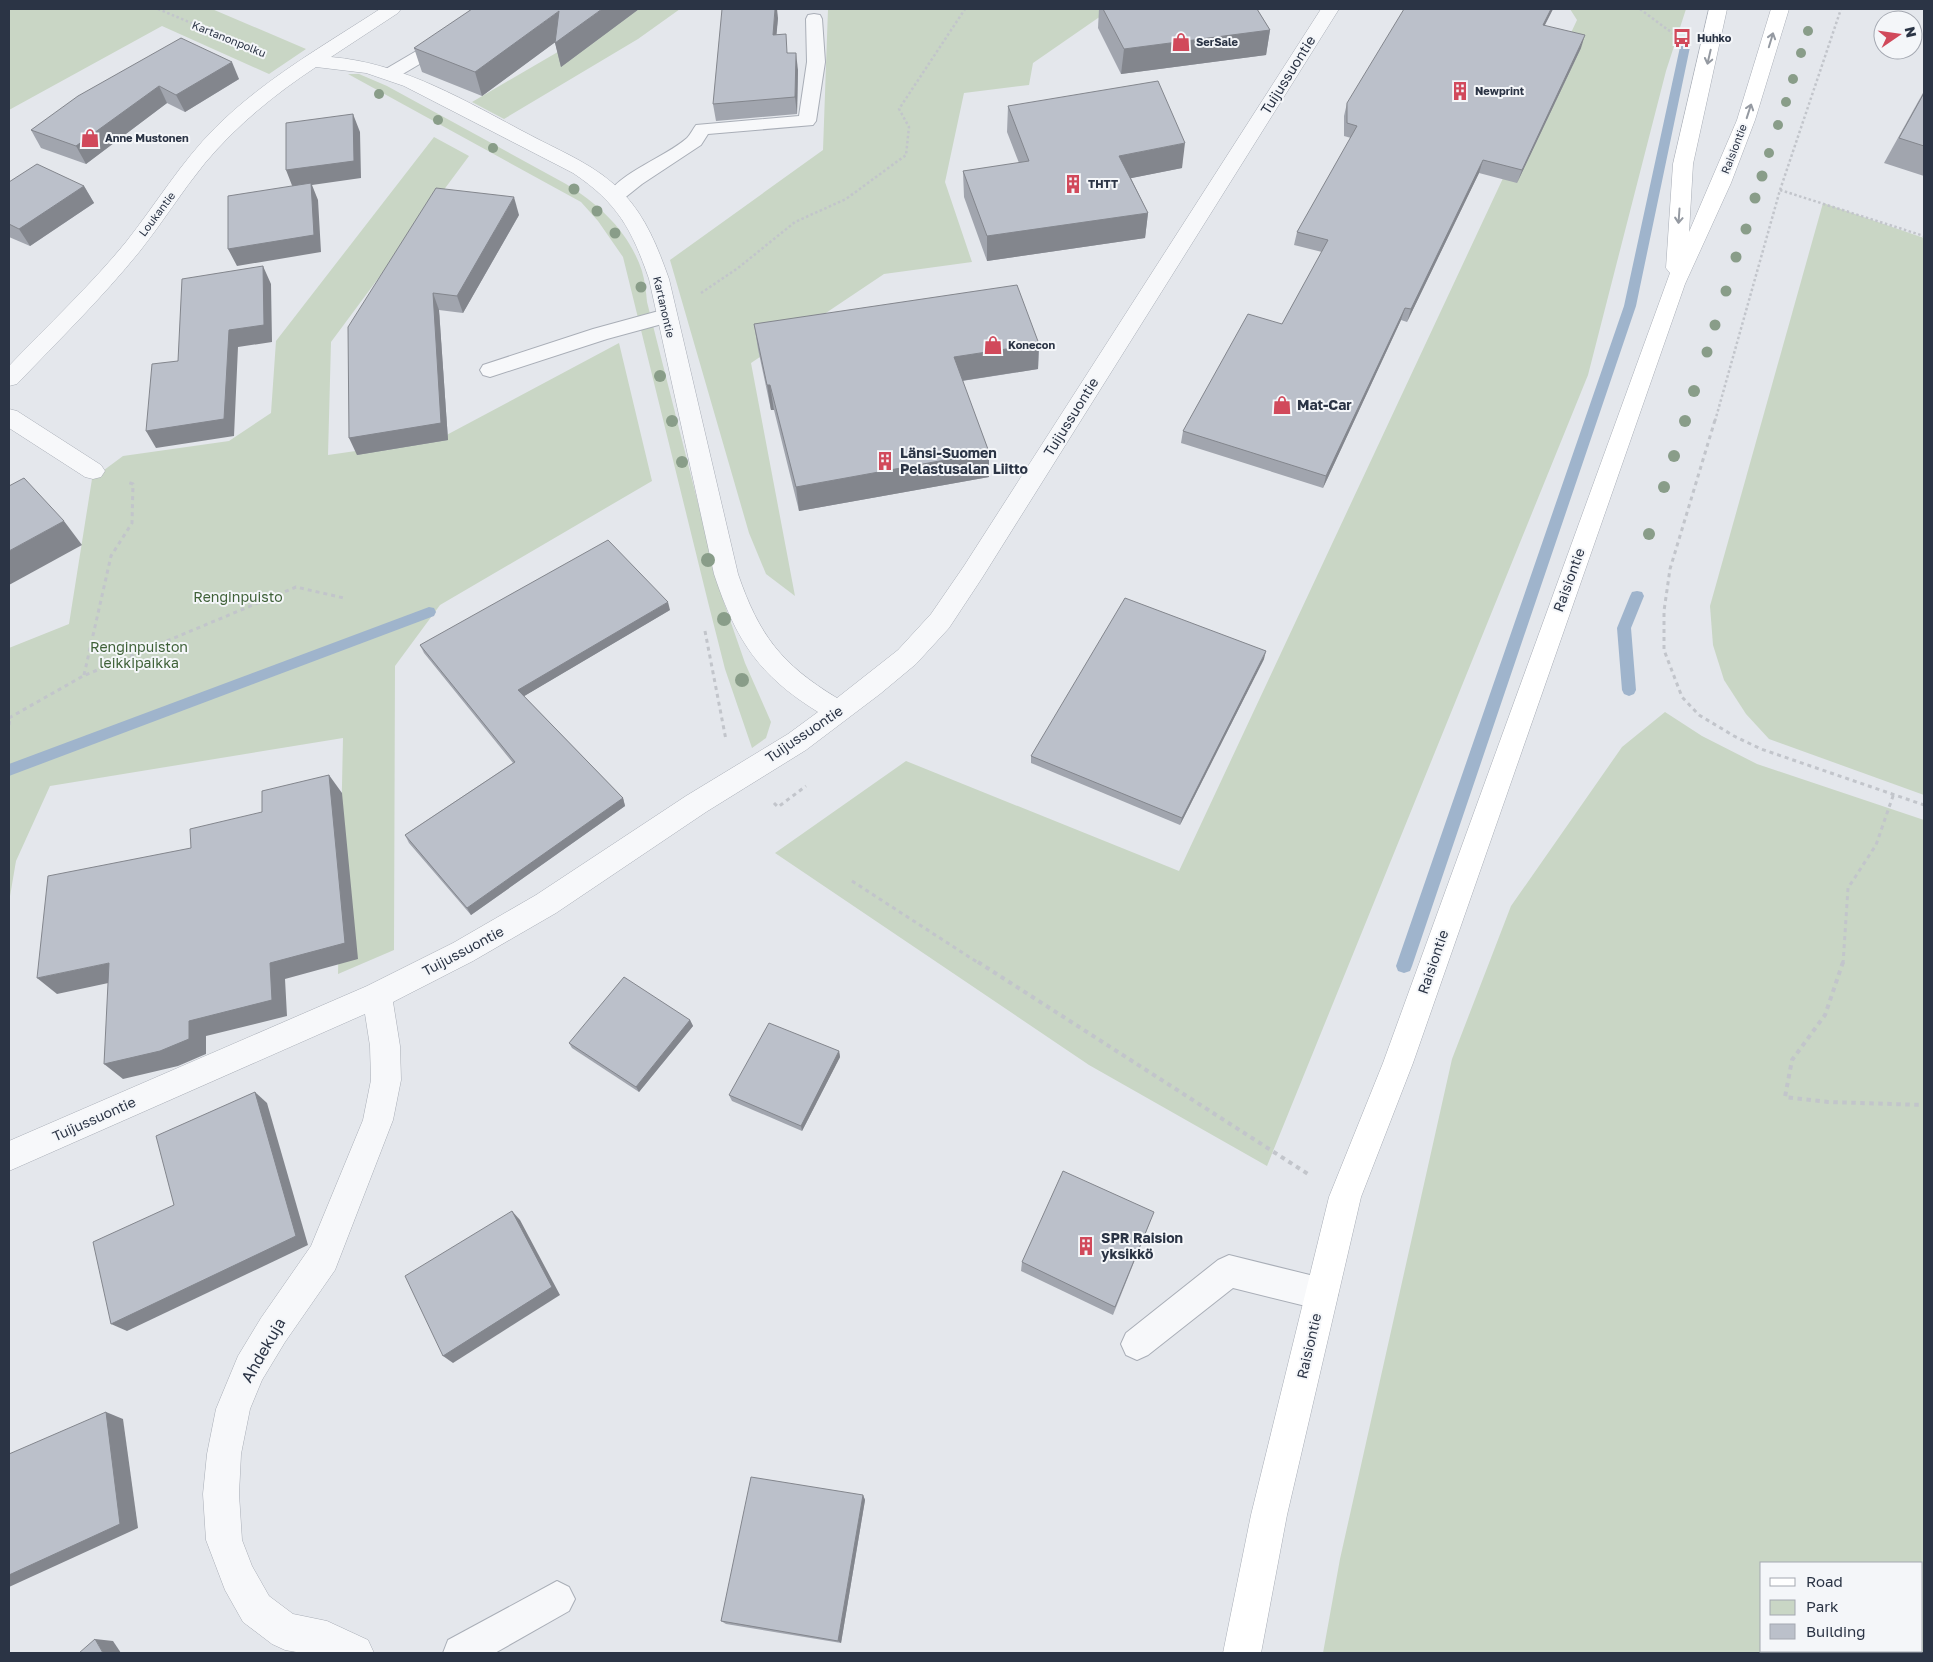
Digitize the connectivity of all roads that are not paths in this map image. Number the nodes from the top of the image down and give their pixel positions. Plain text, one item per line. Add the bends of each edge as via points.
1 (392, 9) edge
2 (500, 9) edge
3 (1330, 9) edge
4 (1718, 9) edge
5 (1780, 9) edge
6 (814, 18) dead end
7 (307, 64) junction
8 (390, 74) junction
9 (615, 196) junction
10 (1675, 284) junction
11 (666, 316) junction
12 (490, 370) dead end
13 (9, 379) edge
14 (9, 417) edge
15 (93, 471) road end
16 (838, 712) junction
17 (377, 995) junction
18 (9, 1156) edge
19 (1322, 1294) junction
20 (1137, 1344) dead end
21 (557, 1599) dead end
22 (355, 1653) edge
23 (461, 1653) edge
24 (1242, 1653) edge

1 - 7 street, Loukantie
2 - 8 lane
3 - 16 street, Tuijussuontie via 940,621 907,656
4 -> 10 main road, Raisiontie via 1683,164
10 -> 5 main road, Raisiontie via 1722,183 1746,120
6 - 9 lane via 816,62 807,121 702,130 696,141 634,180
7 - 8 street, Kartanontie via 346,63
7 - 13 street, Loukantie via 249,106 221,133 102,282
8 - 9 street, Kartanontie via 561,160 590,176
9 - 11 street, Kartanontie via 648,248 659,279
10 - 19 main road, Raisiontie via 1398,1063 1345,1197
11 - 12 lane
11 - 16 street, Kartanontie via 726,574 737,607 754,638 776,667 803,690
14 - 15 street
16 - 17 street, Tuijussuontie via 797,742 546,904 463,952
17 - 18 street, Tuijussuontie
17 - 22 street, Ahdekuja via 386,1046 386,1080 378,1120 322,1258 250,1368 232,1408 221,1494 224,1540 238,1577 256,1609 285,1630 326,1640
19 - 20 lane via 1229,1271
19 - 24 main road, Raisiontie via 1269,1515
21 - 23 lane

